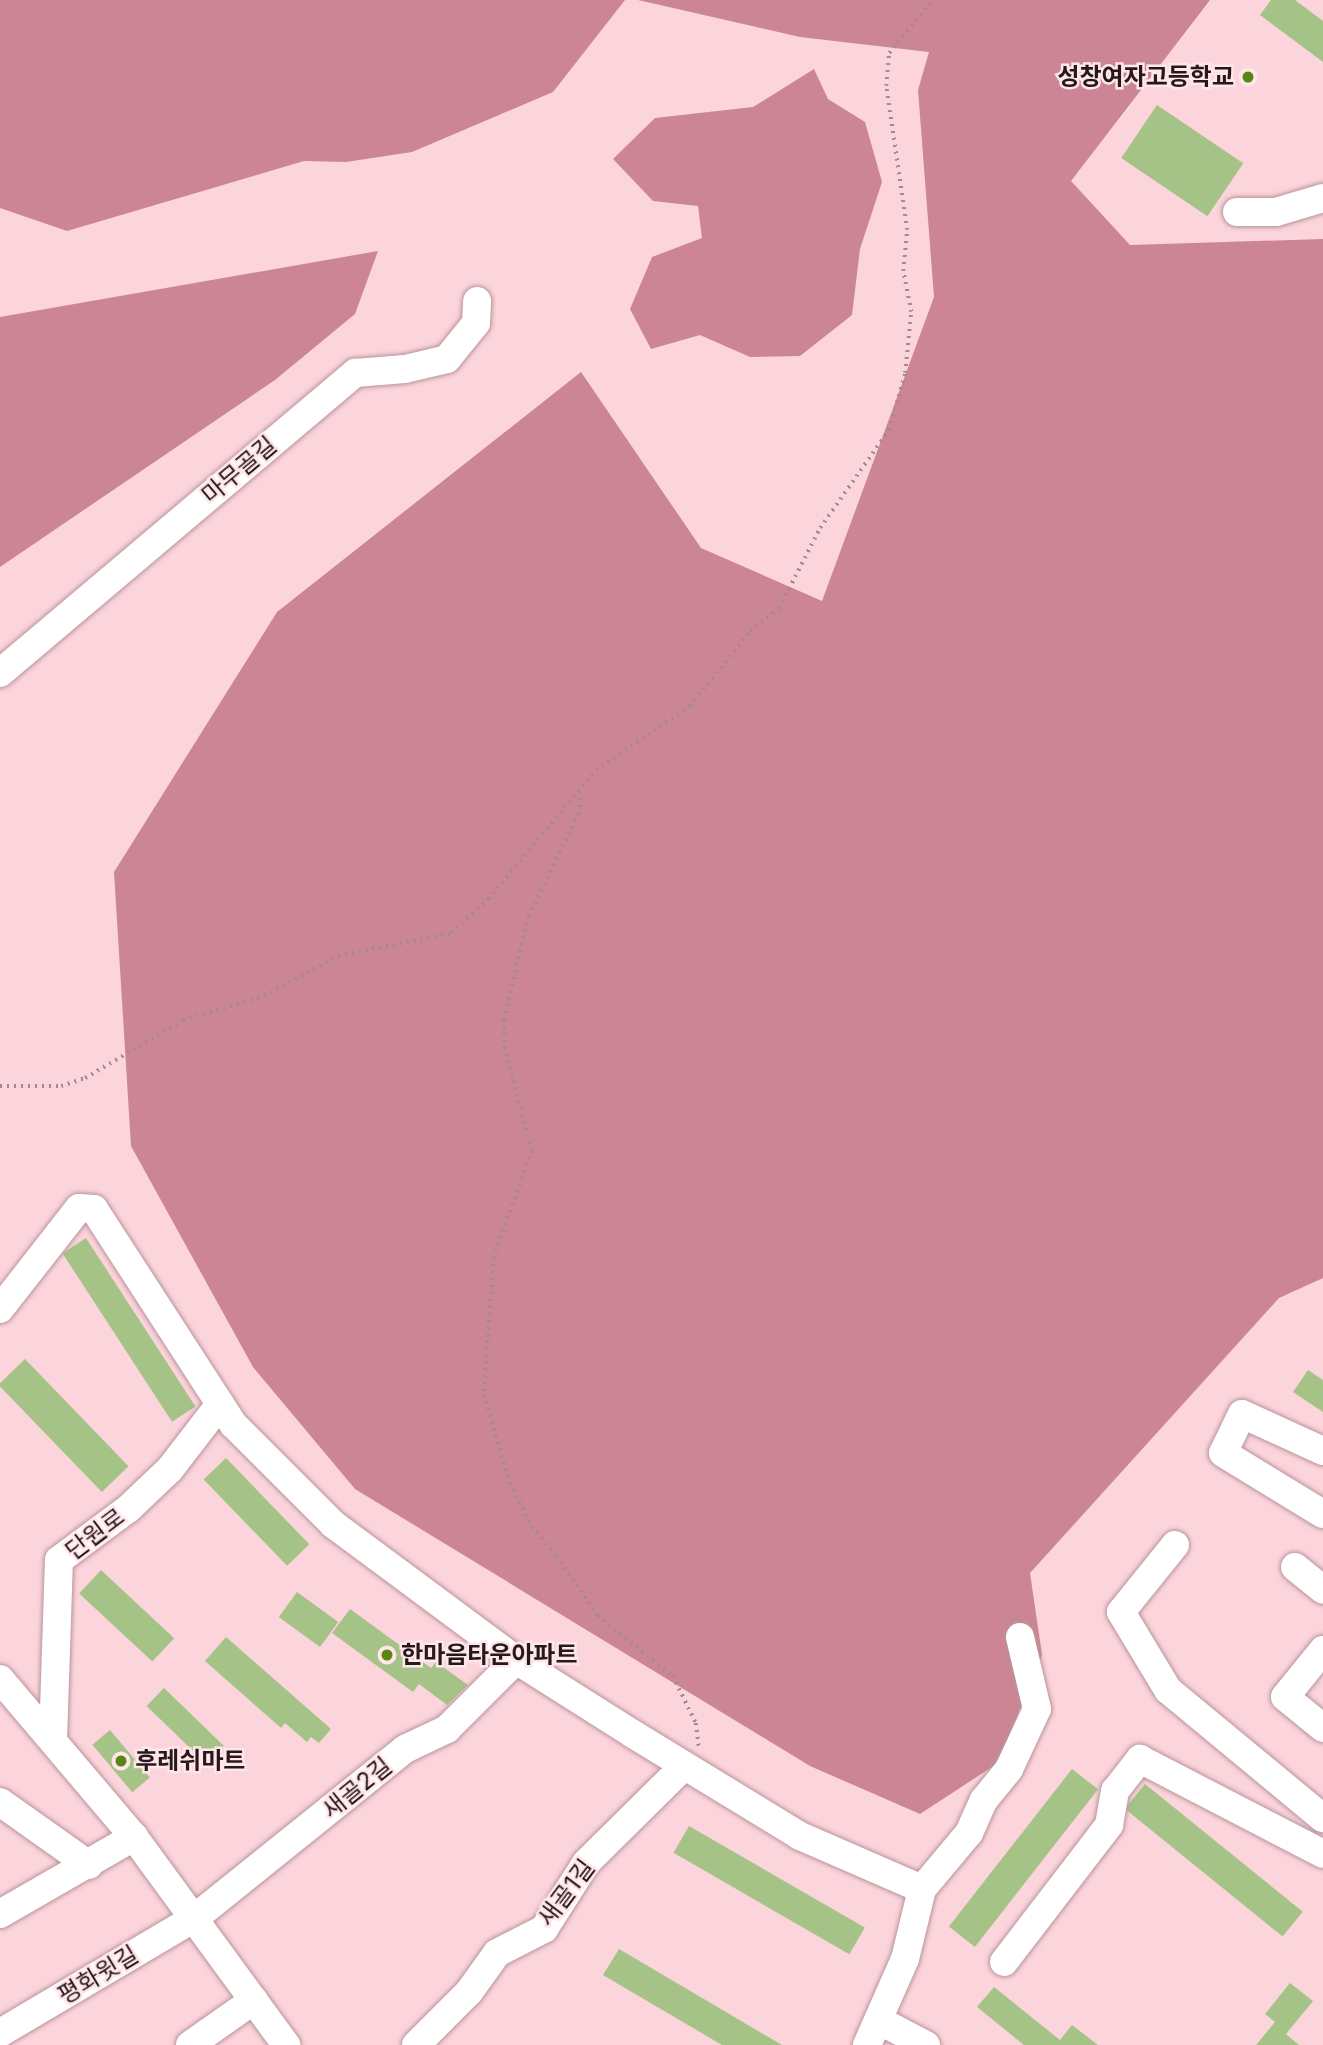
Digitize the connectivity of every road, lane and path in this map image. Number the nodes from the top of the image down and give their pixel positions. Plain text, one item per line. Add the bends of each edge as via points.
1 (932, 0) edge
2 (1323, 198) edge
3 (1237, 212) dead end
4 (477, 301) dead end
5 (0, 673) edge
6 (580, 789) junction
7 (0, 1086) edge
8 (0, 1309) edge
9 (220, 1404) junction
10 (1323, 1451) edge
11 (1323, 1514) edge
12 (1175, 1545) dead end
13 (1295, 1567) dead end
14 (1323, 1590) edge
15 (1020, 1637) dead end
16 (1323, 1650) edge
17 (516, 1660) junction
18 (0, 1679) edge
19 (1323, 1728) edge
20 (53, 1740) junction
21 (684, 1766) junction
22 (0, 1802) edge
23 (1323, 1818) edge
24 (134, 1837) junction
25 (1323, 1854) edge
26 (89, 1865) junction
27 (922, 1889) junction
28 (0, 1914) edge
29 (196, 1917) junction
30 (1004, 1962) dead end
31 (254, 2000) junction
32 (0, 2033) edge
33 (873, 2033) edge
34 (190, 2045) edge
35 (286, 2045) edge
36 (416, 2045) edge
37 (926, 2045) edge

1 - 6 path via 889,53 886,86 907,230 903,271 911,312 905,373 889,430 820,528 779,608 750,631 690,706 596,770
2 - 3 street via 1276,212
4 - 5 street, 마무골길 via 475,323 447,359 405,369 355,373
6 - 7 path via 488,899 451,933 338,956 264,996 183,1020 85,1079 61,1086
6 - 21 path via 579,814 529,916 504,1019 505,1047 532,1151 494,1257 484,1395 510,1483 532,1527 598,1616 673,1676 696,1723 699,1749
8 - 9 street via 79,1208 94,1209
9 - 17 street via 233,1425 333,1524
9 - 20 street, 단원로 via 170,1469 128,1509 59,1560
10 - 11 street via 1242,1414 1223,1453
12 - 23 street via 1121,1612 1168,1690
13 - 14 street
15 - 27 street via 1037,1709 1009,1769 984,1800 969,1833
16 - 19 street via 1285,1697
17 - 21 street
17 - 29 street, 새골2길 via 447,1729 405,1749
18 - 20 street
20 - 24 street
21 - 27 street via 800,1836
21 - 36 street, 새골1길 via 586,1863 544,1929 497,1953 469,1992
22 - 26 street
24 - 26 street
24 - 29 street
25 - 30 street via 1140,1759 1115,1791 1108,1825
26 - 28 street
27 - 33 street via 905,1959
29 - 31 street
29 - 32 street, 평화윗길
31 - 34 street
31 - 35 street
33 - 37 street

